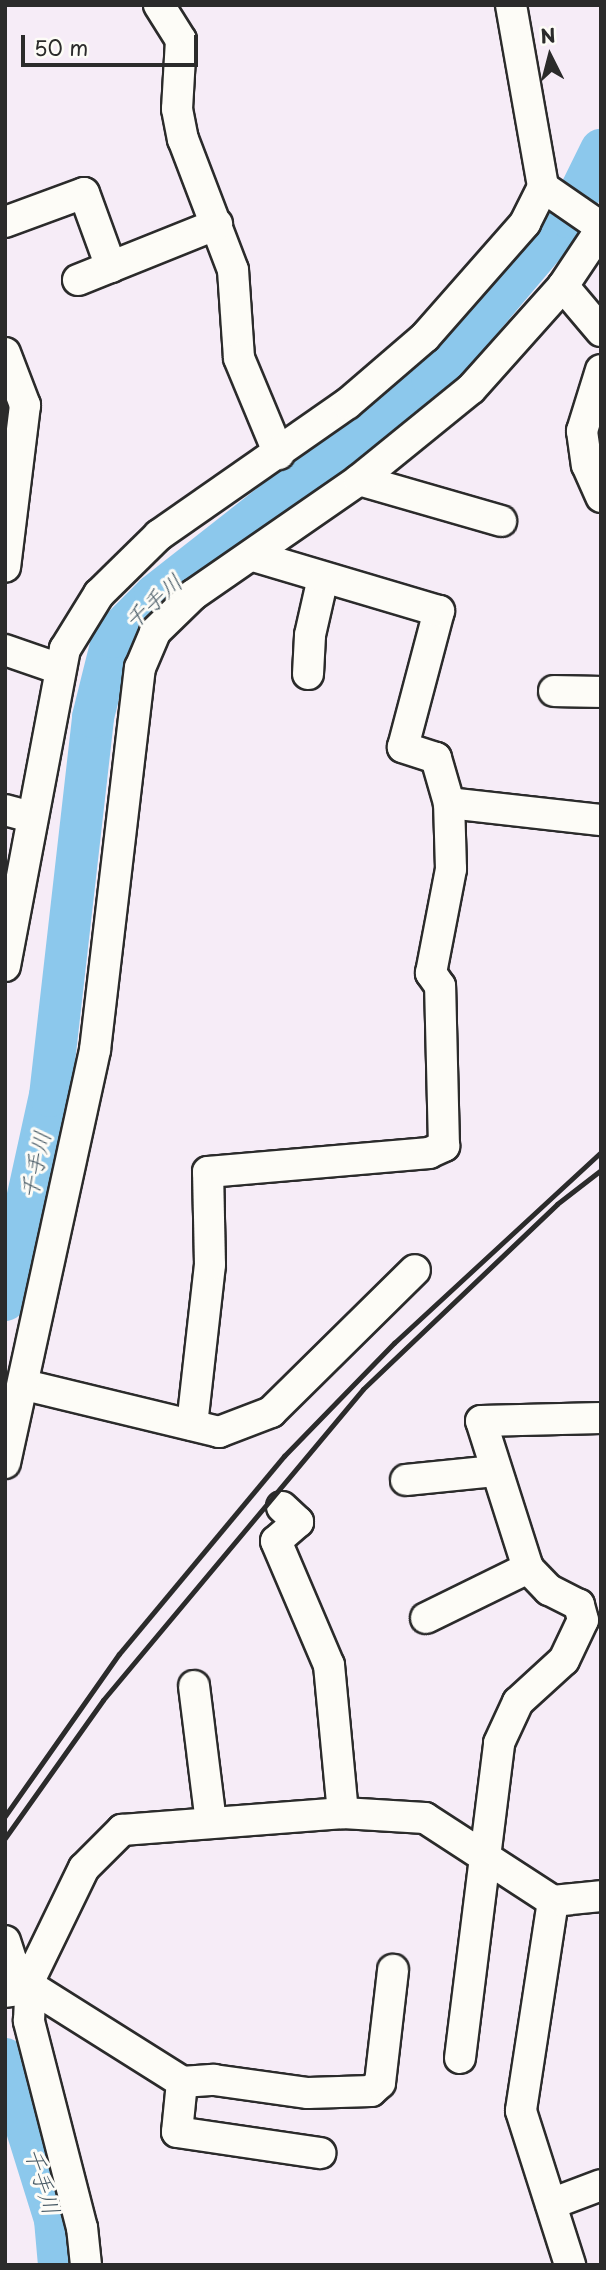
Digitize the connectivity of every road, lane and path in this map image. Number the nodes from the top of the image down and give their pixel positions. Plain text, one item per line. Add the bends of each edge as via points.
1 (159, 5) edge
2 (511, 5) edge
3 (548, 191) junction
4 (5, 222) edge
5 (217, 224) junction
6 (598, 226) edge
7 (111, 267) junction
8 (78, 280) dead end
9 (563, 286) junction
10 (601, 331) edge
11 (5, 353) edge
12 (601, 370) edge
13 (279, 454) junction
14 (359, 480) junction
15 (601, 497) edge
16 (501, 521) dead end
17 (253, 556) junction
18 (5, 567) edge
19 (323, 579) junction
20 (5, 650) edge
21 (61, 669) junction
22 (308, 674) dead end
23 (554, 691) dead end
24 (601, 692) edge
25 (449, 803) junction
26 (19, 813) edge
27 (601, 820) edge
28 (5, 967) edge
29 (415, 1270) dead end
30 (25, 1385) junction
31 (601, 1418) edge
32 (191, 1425) junction
33 (5, 1463) edge
34 (495, 1471) junction
35 (406, 1480) dead end
36 (282, 1507) dead end
37 (528, 1568) junction
38 (426, 1618) dead end
39 (194, 1685) dead end
40 (342, 1813) junction
41 (211, 1822) junction
42 (484, 1853) junction
43 (601, 1896) edge
44 (553, 1901) junction
45 (5, 1941) edge
46 (393, 1970) dead end
47 (23, 1986) edge
48 (460, 2058) dead end
49 (182, 2082) junction
50 (320, 2153) dead end
51 (601, 2185) edge
52 (551, 2204) junction
53 (86, 2265) edge
54 (570, 2265) edge

1 - 5 street via 181,40 177,109 183,139
2 - 3 street
3 - 6 street
3 - 13 street via 425,337
4 - 7 street via 84,193
5 - 7 street
5 - 13 street via 233,270 239,358
6 - 9 street
7 - 8 street
9 - 10 street
9 - 14 street via 471,389
11 - 18 street via 26,405
12 - 15 street via 582,431 587,465
13 - 21 street via 159,535 99,594 65,649
14 - 16 street
14 - 17 street
17 - 19 street
17 - 30 street via 193,594 155,632 140,668 95,1050
19 - 22 street via 310,635
19 - 25 street via 439,611 403,747 436,758
20 - 21 street
21 - 26 street
23 - 24 street
25 - 27 street
25 - 32 street via 451,869 431,973 440,986 444,1146 429,1153 208,1172 210,1265
26 - 28 street
29 - 32 street via 271,1412 219,1432
30 - 32 street
30 - 33 street
31 - 34 street via 481,1421
34 - 35 street
34 - 37 street
36 - 40 street via 298,1522 276,1541 328,1665
37 - 38 street
37 - 42 street via 549,1590 579,1605 583,1620 564,1660 518,1702 505,1724
39 - 41 street
40 - 41 street
40 - 42 street via 425,1818
41 - 47 street via 122,1830 84,1868
42 - 44 street
42 - 48 street
43 - 44 street
44 - 52 street via 521,2110
45 - 47 street
46 - 49 street via 380,2083 371,2091 307,2093 214,2080
47 - 49 street
47 - 53 street via 82,2228
49 - 50 street via 177,2132
51 - 52 street
52 - 54 street

